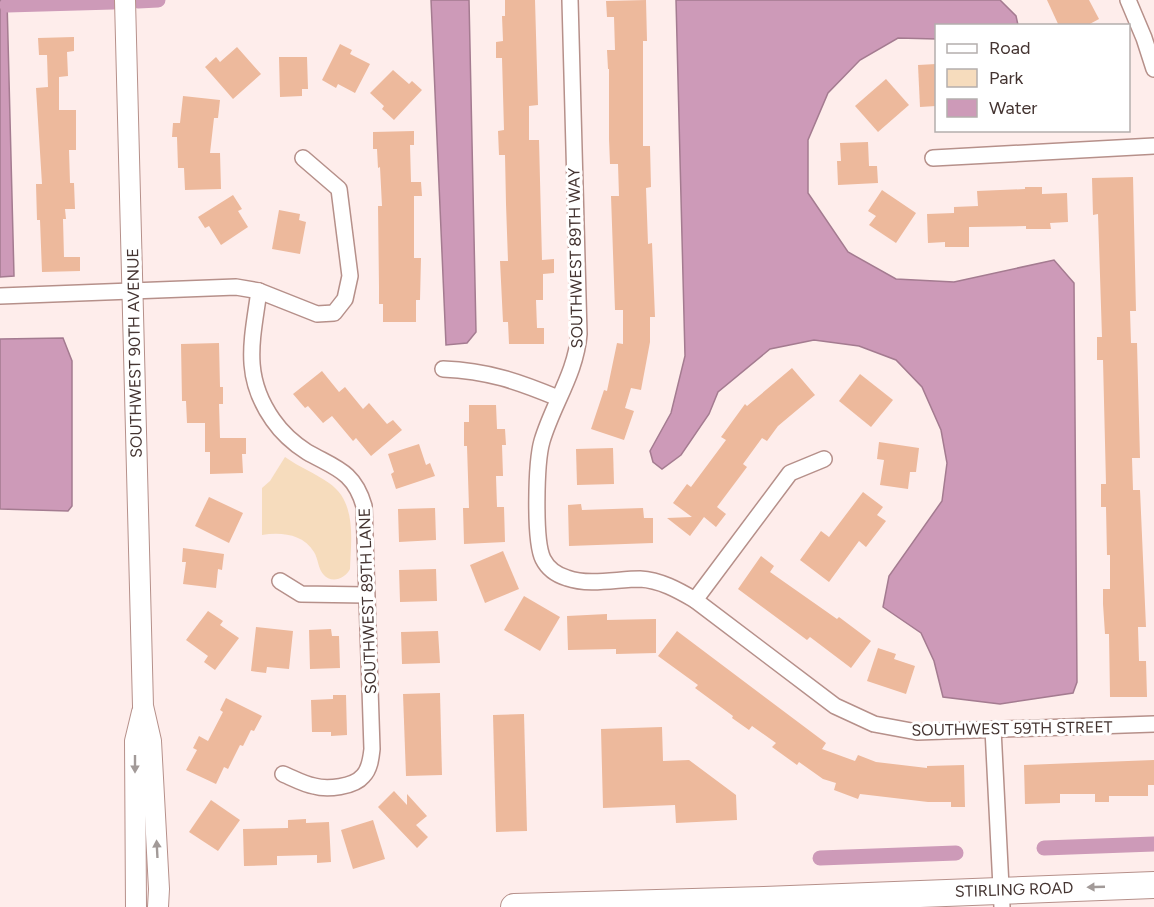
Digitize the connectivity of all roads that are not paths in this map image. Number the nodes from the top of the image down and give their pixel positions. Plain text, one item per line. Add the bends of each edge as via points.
1 (125, 0) edge
2 (570, 0) edge
3 (1128, 0) edge
4 (1154, 69) edge
5 (1154, 146) edge
6 (303, 158) dead end
7 (933, 158) dead end
8 (132, 291) junction
9 (259, 291) junction
10 (0, 296) edge
11 (443, 369) dead end
12 (558, 398) junction
13 (824, 459) dead end
14 (280, 581) dead end
15 (366, 595) junction
16 (695, 600) junction
17 (143, 706) junction
18 (1154, 724) edge
19 (993, 729) junction
20 (283, 774) dead end
21 (1154, 885) edge
22 (1001, 898) edge
23 (765, 904) edge
24 (136, 907) edge
25 (158, 907) edge
26 (514, 907) edge

1 - 8 street, SOUTHWEST 90TH AVENUE
2 - 12 street, SOUTHWEST 89TH WAY via 579,334 572,370
3 - 4 street
5 - 7 street
6 - 9 street via 339,189 350,276 345,299 334,313 326,315
8 - 9 street via 236,287
8 - 10 street
8 - 17 street, SOUTHWEST 90TH AVENUE
9 - 15 street, SOUTHWEST 89TH LANE via 252,339 256,387 284,435 342,470 356,486 364,506
11 - 12 street via 513,380
12 - 16 street, SOUTHWEST 89TH WAY via 538,459 539,547 543,559 558,575 570,580 642,579
13 - 16 street via 790,473
14 - 15 street via 301,594
15 - 20 street, SOUTHWEST 89TH LANE via 372,749 369,766 362,778 344,785 315,787
16 - 19 street, SOUTHWEST 59TH STREET via 811,689 855,717 917,732
17 -> 24 street, SOUTHWEST 90TH AVENUE via 135,741
25 -> 17 street, SOUTHWEST 90TH AVENUE via 151,741
18 - 19 street, SOUTHWEST 59TH STREET
19 - 22 street
21 -> 22 main road, STIRLING ROAD
22 - 23 main road, STIRLING ROAD
23 - 26 main road, STIRLING ROAD

